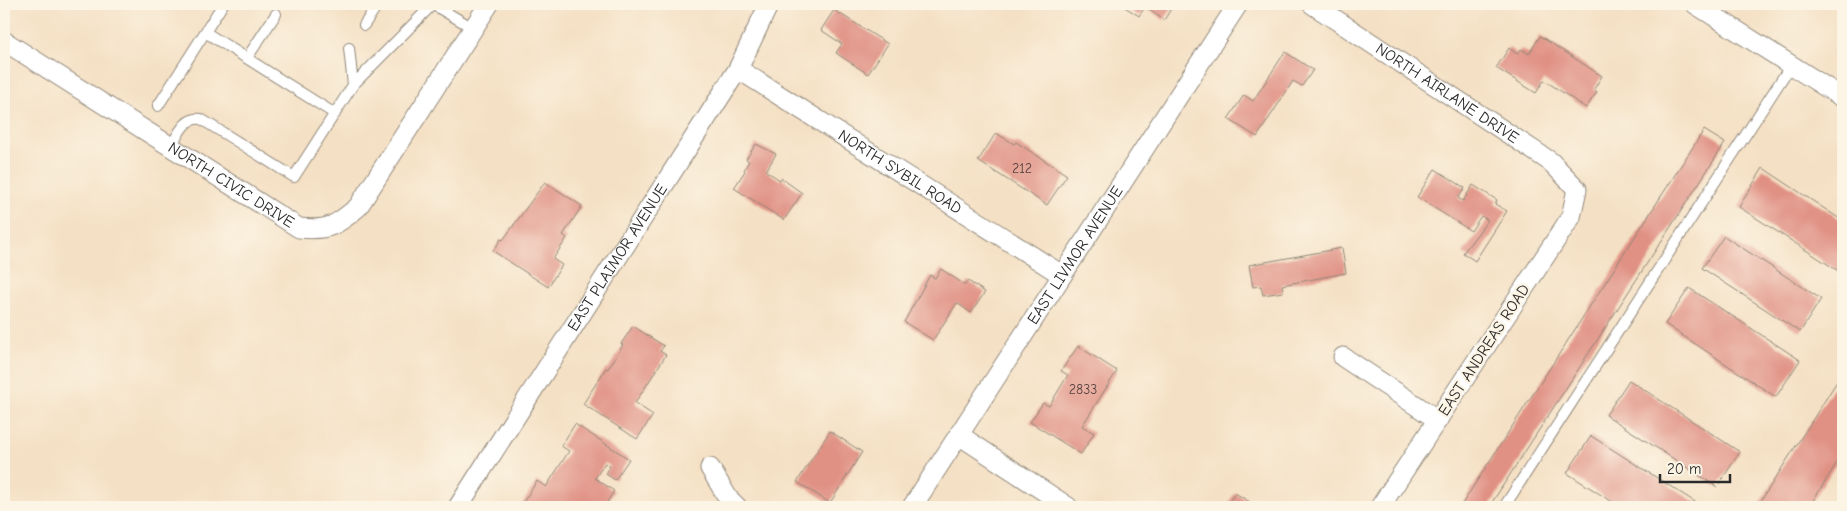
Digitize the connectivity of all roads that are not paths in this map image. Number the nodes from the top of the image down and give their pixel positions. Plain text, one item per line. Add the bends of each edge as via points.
1 (223, 4) edge
2 (378, 4) edge
3 (433, 4) edge
4 (489, 4) edge
5 (769, 4) edge
6 (1238, 4) edge
7 (1312, 4) edge
8 (1695, 4) edge
9 (276, 14) dead end
10 (364, 25) dead end
11 (473, 28) junction
12 (205, 32) junction
13 (4, 41) edge
14 (349, 48) dead end
15 (247, 58) junction
16 (1791, 65) junction
17 (738, 69) junction
18 (353, 85) junction
19 (1843, 98) edge
20 (158, 106) dead end
21 (335, 114) junction
22 (171, 146) junction
23 (1577, 189) joint
24 (1062, 275) junction
25 (1343, 357) dead end
26 (1438, 420) junction
27 (959, 435) junction
28 (710, 468) dead end
29 (458, 507) edge
30 (737, 507) edge
31 (912, 507) edge
32 (1068, 507) edge
33 (1380, 507) edge
34 (1504, 507) edge

1 - 12 lane
2 - 10 lane
3 - 11 lane
3 - 18 lane
4 - 11 street, NORTH CIVIC DRIVE
5 - 17 street, EAST PLAIMOR AVENUE
6 - 24 street, EAST LIVMOR AVENUE
7 - 23 street, NORTH AIRLANE DRIVE via 1551,162
8 - 16 street
9 - 15 lane
11 - 22 street, NORTH CIVIC DRIVE via 358,208 333,225 320,230 299,228
12 - 15 lane
12 - 20 lane
13 - 22 street, NORTH CIVIC DRIVE
14 - 18 lane
15 - 21 lane
16 - 19 street
16 - 34 lane
17 - 24 street, NORTH SYBIL ROAD
17 - 29 street, EAST PLAIMOR AVENUE
18 - 21 lane
21 - 22 lane via 294,177 200,119 186,122
23 - 26 street, EAST ANDREAS ROAD via 1571,217
24 - 27 street, EAST LIVMOR AVENUE
25 - 26 street
26 - 33 street, EAST ANDREAS ROAD
27 - 31 street, EAST LIVMOR AVENUE
27 - 32 street
28 - 30 street

